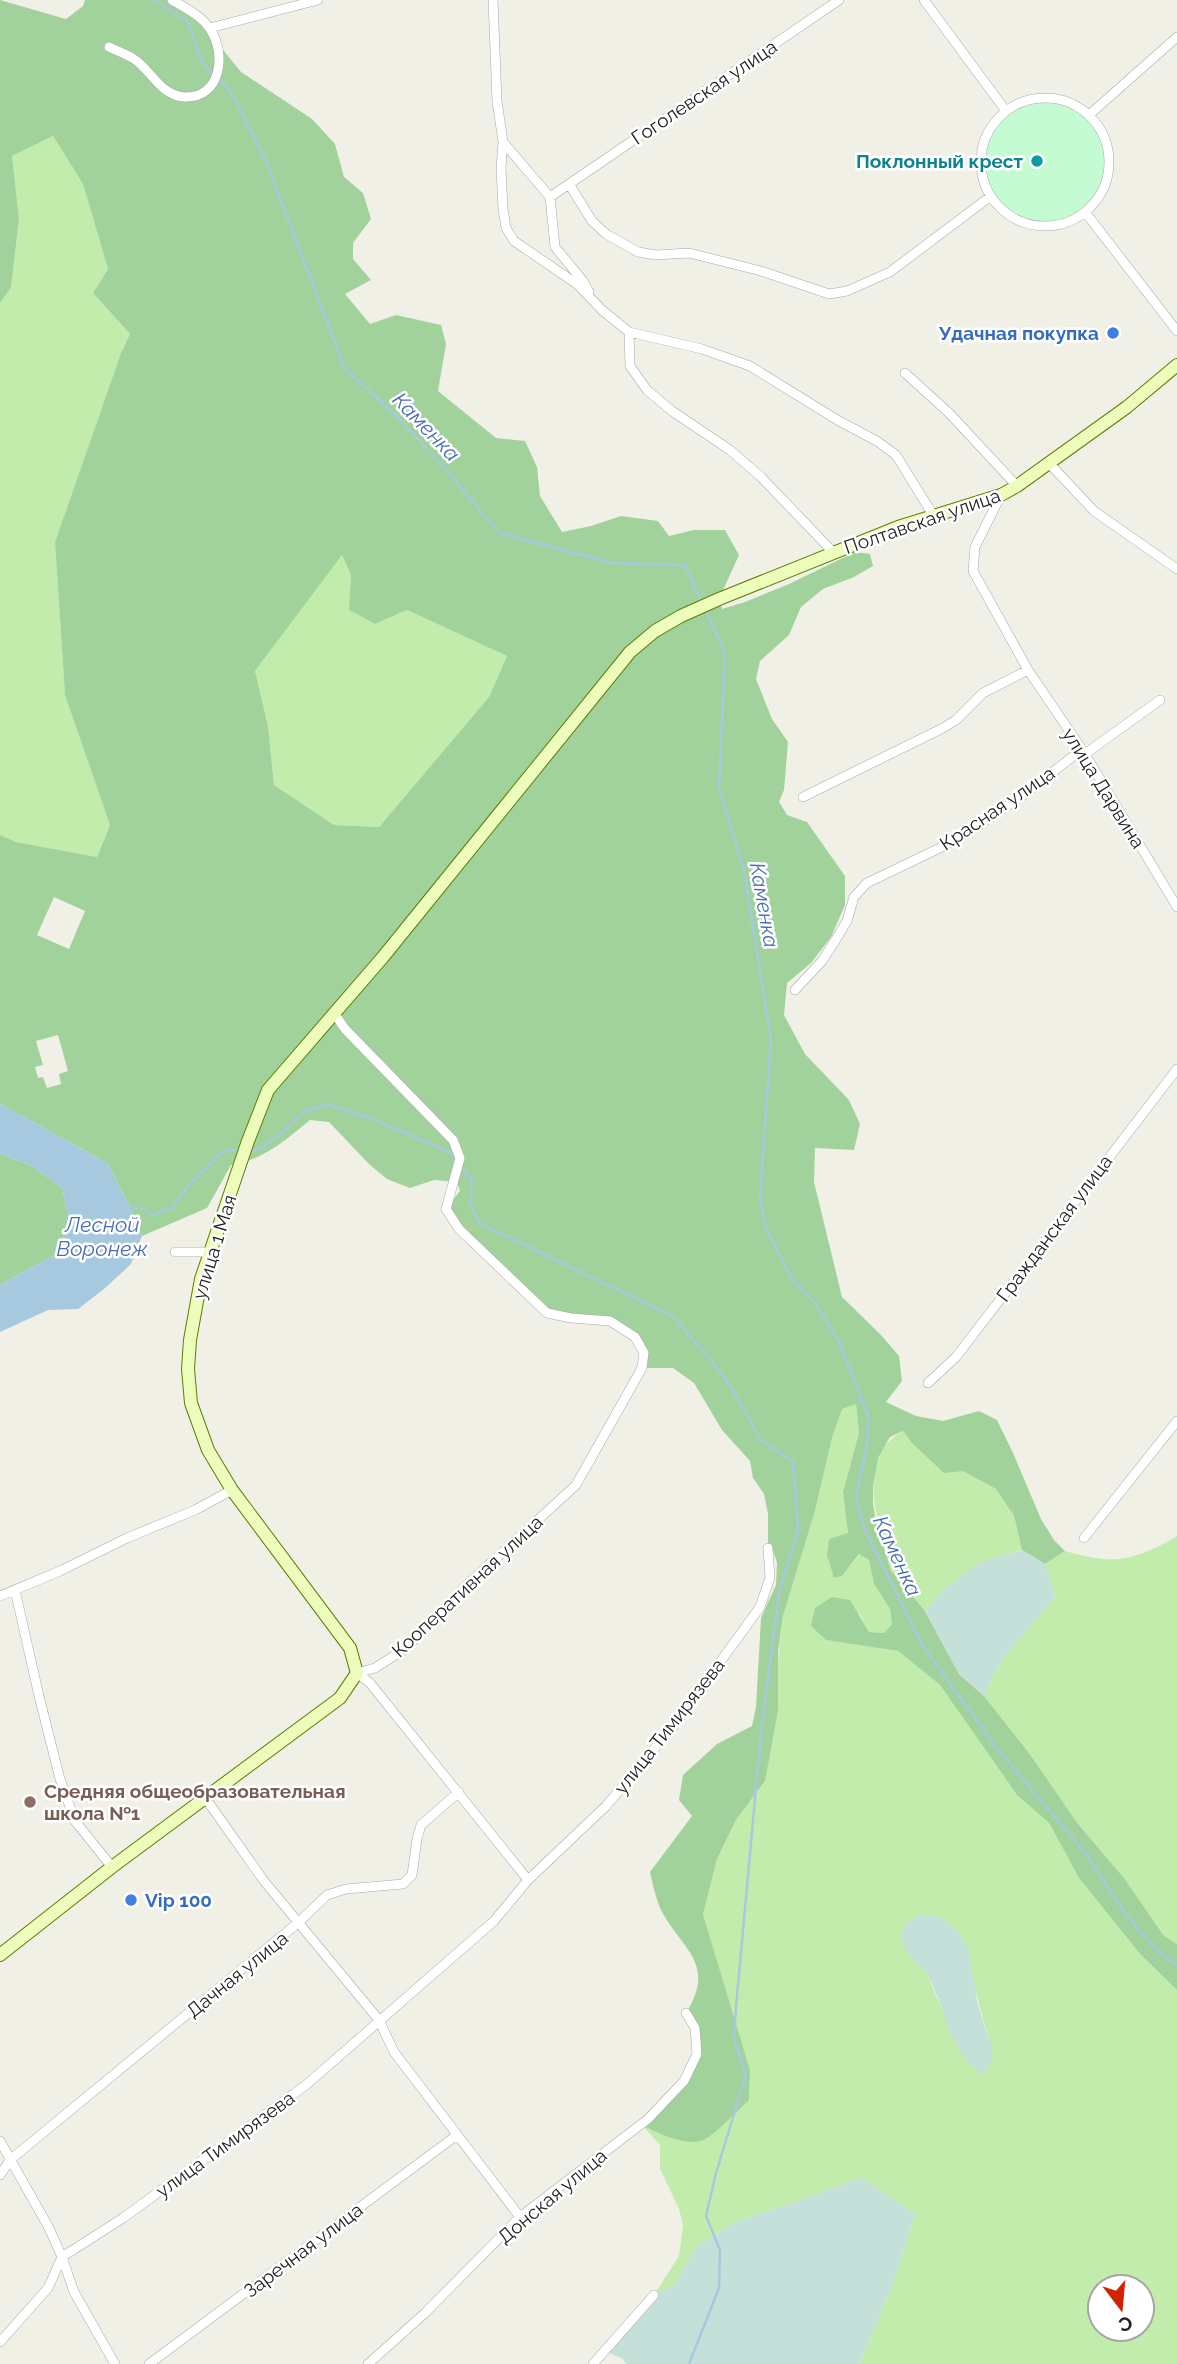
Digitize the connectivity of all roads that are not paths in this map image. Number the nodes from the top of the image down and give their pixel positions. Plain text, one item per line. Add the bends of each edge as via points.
1 (172, 0) edge
2 (318, 0) edge
3 (493, 0) edge
4 (839, 0) edge
5 (924, 0) edge
6 (210, 28) junction
7 (1177, 37) edge
8 (109, 47) dead end
9 (1006, 111) junction
10 (1090, 115) junction
11 (503, 142) junction
12 (569, 184) junction
13 (990, 196) junction
14 (550, 197) junction
15 (1085, 212) junction
16 (592, 300) junction
17 (1177, 331) edge
18 (629, 332) junction
19 (1177, 365) edge
20 (905, 373) dead end
21 (1049, 463) junction
22 (1017, 486) junction
23 (1001, 495) junction
24 (933, 515) junction
25 (833, 552) junction
26 (1177, 569) edge
27 (1028, 670) junction
28 (1160, 700) dead end
29 (1085, 754) junction
30 (803, 797) dead end
31 (1177, 908) edge
32 (795, 990) dead end
33 (334, 1013) junction
34 (1177, 1069) edge
35 (175, 1252) dead end
36 (210, 1252) junction
37 (928, 1383) dead end
38 (1177, 1420) edge
39 (232, 1490) junction
40 (1084, 1538) dead end
41 (768, 1548) dead end
42 (15, 1590) junction
43 (0, 1596) edge
44 (357, 1673) junction
45 (459, 1792) junction
46 (206, 1799) junction
47 (112, 1867) junction
48 (528, 1880) junction
49 (299, 1922) junction
50 (1, 1952) edge
51 (686, 2012) dead end
52 (379, 2020) junction
53 (457, 2135) junction
54 (0, 2141) edge
55 (10, 2160) junction
56 (0, 2175) edge
57 (520, 2217) junction
58 (62, 2257) junction
59 (654, 2295) dead end
60 (0, 2342) edge
61 (115, 2364) edge
62 (149, 2364) edge
63 (368, 2364) edge
64 (593, 2364) edge

1 - 6 street
2 - 6 street
3 - 11 street
4 - 12 street, Гоголевская улица
5 - 9 street
6 - 8 street via 219,72 202,94 171,94 135,60
7 - 10 street
9 - 10 street via 1040,98 1075,105
9 - 13 street via 984,141 983,179
10 - 15 street via 1106,143 1108,176
11 - 14 street
11 - 16 street via 506,228 514,241 577,284
12 - 13 street via 592,221 638,252 656,256 689,253 830,294 847,292 890,272
12 - 14 street, Гоголевская улица
13 - 15 street via 1024,223 1066,223
14 - 16 street via 555,247
15 - 17 street
16 - 18 street
18 - 24 street via 750,366 877,441 896,455
18 - 25 street via 630,366 647,390 761,477
19 - 21 street, Полтавская улица
20 - 22 street
21 - 22 street, Полтавская улица
21 - 26 street via 1094,511
22 - 23 street, Полтавская улица
23 - 24 street, Полтавская улица
23 - 27 street, улица Дарвина via 975,547 973,570
24 - 25 street, Полтавская улица
25 - 33 street, Полтавская улица via 681,616 630,652
27 - 29 street, улица Дарвина
27 - 30 street via 982,692 956,720 933,734
28 - 29 street, Красная улица
29 - 31 street, улица Дарвина
29 - 32 street, Красная улица via 1076,754 1022,796 944,846 867,883 854,897 847,921 822,961
33 - 36 street, улица 1 Мая via 268,1090
33 - 44 street, Кооперативная улица via 453,1140 460,1158 446,1209 459,1229 547,1313 610,1321 635,1338 644,1353 642,1368 576,1485 405,1649 375,1668
34 - 37 street, Гражданская улица via 956,1357
35 - 36 street
36 - 39 street, улица 1 Мая via 190,1340 191,1403 208,1450
38 - 40 street
39 - 42 street
39 - 44 street, улица 1 Мая via 350,1648
41 - 48 street, улица Тимирязева via 770,1578 760,1606 684,1712 606,1806
42 - 43 street
42 - 47 street via 60,1779 75,1821
44 - 45 street
44 - 46 street, Кооперативная улица via 340,1698
45 - 48 street
45 - 49 street, Дачная улица via 421,1825 412,1875 403,1884 327,1895
46 - 47 street, Кооперативная улица
46 - 49 street
47 - 50 street, Кооперативная улица
48 - 52 street, улица Тимирязева via 494,1921
49 - 52 street
49 - 55 street, Дачная улица
51 - 57 street, Донская улица via 695,2028 696,2054 684,2081 648,2119
52 - 53 street via 394,2052
52 - 58 street, улица Тимирязева via 306,2085 124,2218
53 - 57 street
53 - 62 street, Заречная улица
54 - 55 street
55 - 56 street, Дачная улица
55 - 58 street
57 - 63 street, Донская улица via 425,2314
58 - 60 street via 48,2288
58 - 61 street via 74,2292
59 - 64 street

